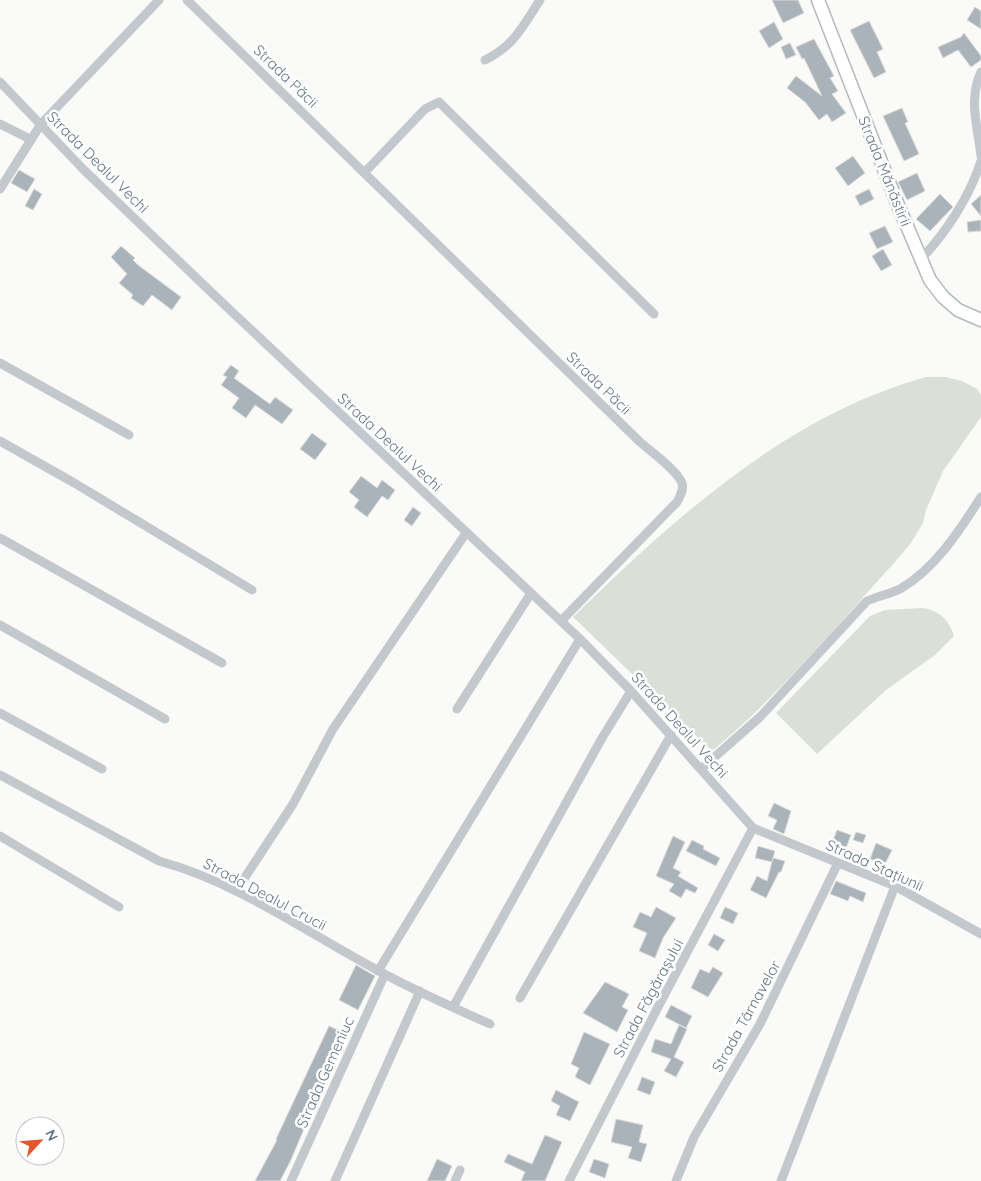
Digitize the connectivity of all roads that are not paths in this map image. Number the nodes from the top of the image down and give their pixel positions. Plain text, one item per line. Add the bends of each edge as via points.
1 (159, 0) edge
2 (187, 0) edge
3 (540, 0) edge
4 (818, 0) edge
5 (485, 60) dead end
6 (981, 72) edge
7 (0, 82) edge
8 (0, 124) edge
9 (41, 124) junction
10 (30, 139) junction
11 (981, 156) edge
12 (981, 161) edge
13 (365, 172) junction
14 (0, 189) edge
15 (920, 260) junction
16 (654, 314) dead end
17 (981, 320) edge
18 (0, 363) edge
19 (129, 435) dead end
20 (0, 441) edge
21 (981, 497) edge
22 (466, 533) junction
23 (0, 538) edge
24 (252, 590) dead end
25 (531, 593) junction
26 (561, 621) junction
27 (0, 625) edge
28 (580, 639) junction
29 (222, 663) dead end
30 (631, 691) junction
31 (457, 710) dead end
32 (0, 712) edge
33 (165, 719) dead end
34 (671, 735) junction
35 (102, 769) dead end
36 (701, 769) junction
37 (0, 775) edge
38 (753, 828) junction
39 (0, 836) edge
40 (838, 863) junction
41 (895, 886) junction
42 (236, 891) junction
43 (119, 907) dead end
44 (981, 934) edge
45 (382, 973) junction
46 (420, 992) junction
47 (520, 998) dead end
48 (453, 1007) junction
49 (490, 1024) dead end
50 (460, 1170) dead end
51 (291, 1181) edge
52 (335, 1181) edge
53 (455, 1181) edge
54 (569, 1181) edge
55 (676, 1181) edge
56 (781, 1181) edge

1 - 9 street
2 - 13 street, Strada Păcii
3 - 5 street via 512,42
4 - 15 street, Strada Mănăstirii
6 - 11 street via 975,89 974,109
7 - 9 street, Strada Dealul Vechi
8 - 10 street
9 - 10 street
9 - 22 street, Strada Dealul Vechi via 98,184
10 - 14 street
12 - 15 street via 976,178 941,237
13 - 16 street via 425,109 440,102
13 - 26 street, Strada Păcii via 682,483 677,502
15 - 17 street, Strada Mănăstirii via 943,297 958,310
18 - 19 street
20 - 24 street
21 - 36 street via 931,564 898,590 880,594 862,606 760,717
22 - 25 street, Strada Dealul Vechi
22 - 42 street via 333,729 293,804
23 - 29 street
25 - 26 street, Strada Dealul Vechi
25 - 31 street
26 - 28 street, Strada Dealul Vechi
27 - 33 street
28 - 30 street, Strada Dealul Vechi
28 - 45 street, Strada Gemeniuc
30 - 34 street, Strada Dealul Vechi
30 - 48 street
32 - 35 street
34 - 36 street, Strada Dealul Vechi
34 - 47 street
36 - 38 street, Strada Dealul Vechi
37 - 42 street, Strada Dealul Crucii via 159,861
38 - 40 street, Strada Stațiunii
38 - 54 street, Strada Făgărașului
39 - 43 street
40 - 41 street, Strada Stațiunii
40 - 55 street, Strada Târnavelor via 760,1024 694,1137
41 - 44 street, Strada Stațiunii
41 - 56 street
42 - 45 street, Strada Dealul Crucii
45 - 46 street, Strada Dealul Crucii
45 - 51 street, Strada Gemeniuc
46 - 48 street, Strada Dealul Crucii
46 - 52 street
48 - 49 street, Strada Dealul Crucii
50 - 53 street

